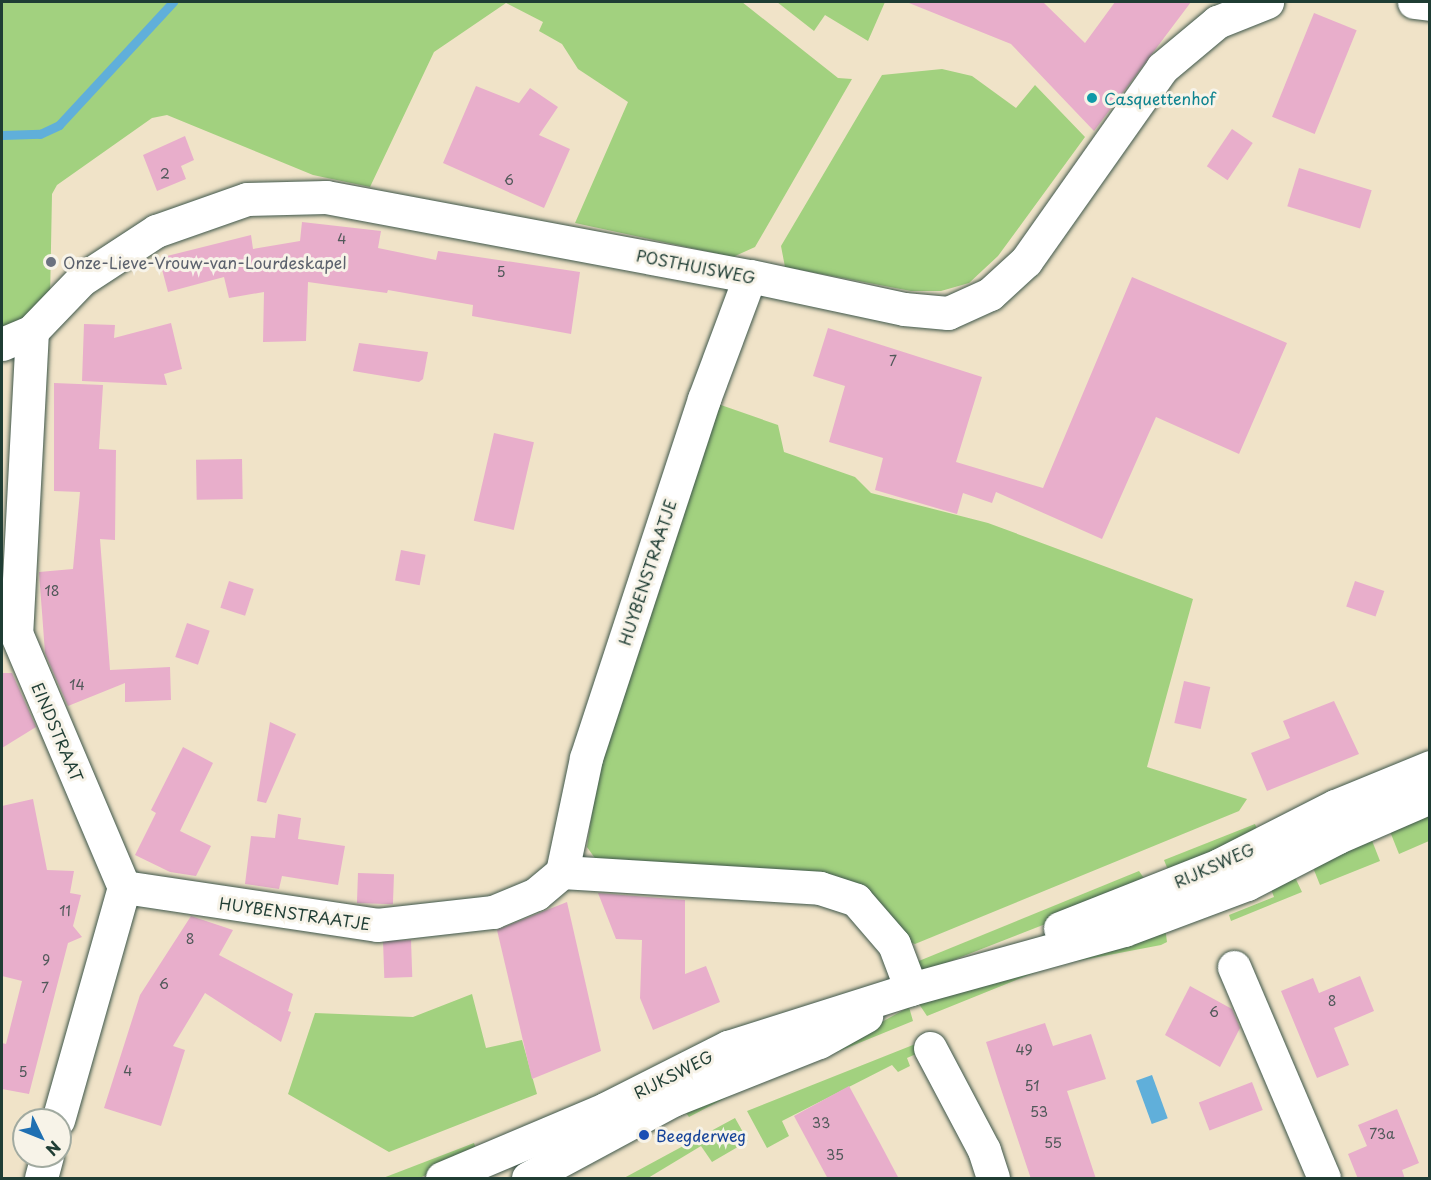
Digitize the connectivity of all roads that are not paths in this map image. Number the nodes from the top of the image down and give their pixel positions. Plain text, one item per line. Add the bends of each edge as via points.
1 (1267, 2) edge
2 (1414, 2) edge
3 (1430, 4) edge
4 (750, 276) junction
5 (32, 331) junction
6 (2, 344) edge
7 (9, 630) edge
8 (1430, 766) edge
9 (1430, 797) edge
10 (562, 872) junction
11 (124, 887) junction
12 (999, 963) junction
13 (1234, 967) dead end
14 (911, 989) junction
15 (930, 1048) dead end
16 (61, 1108) edge
17 (442, 1179) edge
18 (528, 1179) edge
19 (993, 1179) edge
20 (1324, 1179) edge

1 - 4 street, POSTHUISWEG via 1216,22 1162,68 1026,261 990,294 948,313 904,309
2 - 3 street
4 - 5 street, POSTHUISWEG via 326,197 248,199 156,231 81,280
4 - 10 street, HUYBENSTRAATJE via 704,399 586,758
5 - 6 street
5 - 7 street, EINDSTRAAT
7 - 11 street, EINDSTRAAT
8 - 12 street, RIJKSWEG via 1335,806 1219,865 1054,930
9 - 12 street, RIJKSWEG via 1338,837 1246,884 1124,930
10 - 11 street, HUYBENSTRAATJE via 536,894 493,912 377,925
10 - 14 street via 820,888 856,900 894,944
11 - 16 street
12 - 14 street, RIJKSWEG
13 - 20 street
14 - 17 street, RIJKSWEG via 728,1047 605,1108
14 - 18 street, RIJKSWEG via 819,1042 673,1100
15 - 19 street via 984,1150

